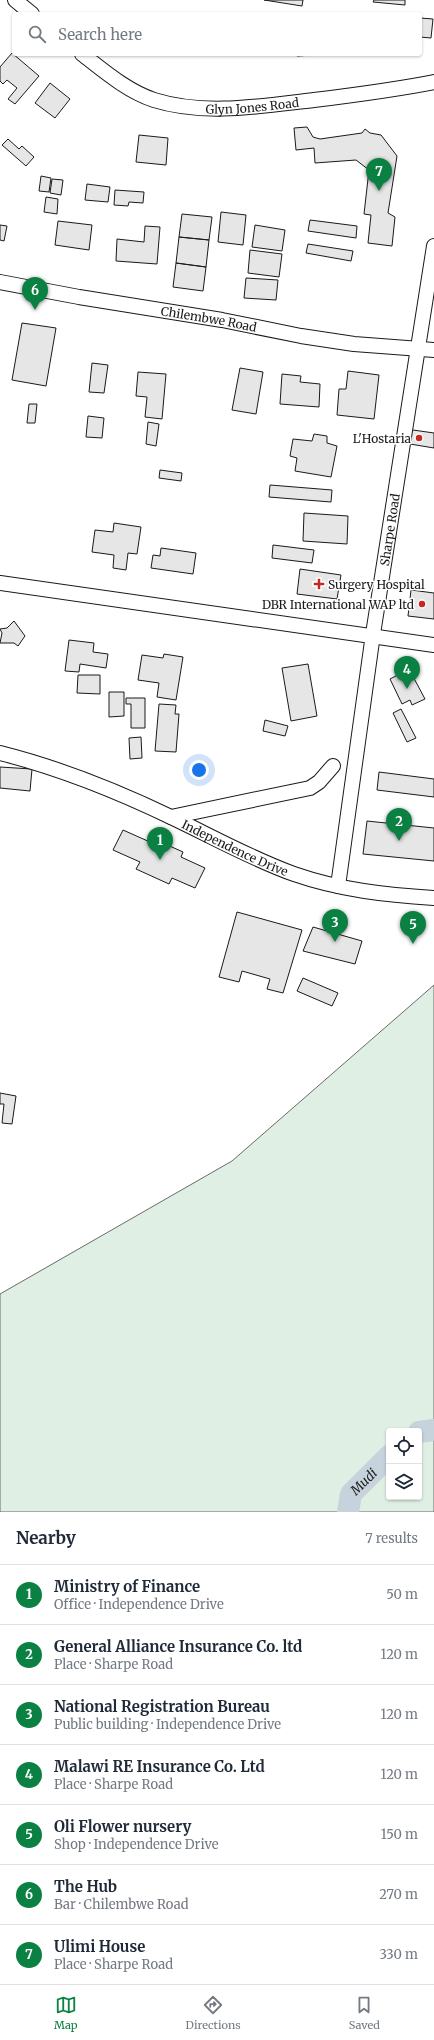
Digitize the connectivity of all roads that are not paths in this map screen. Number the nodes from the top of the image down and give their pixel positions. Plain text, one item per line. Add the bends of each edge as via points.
1 (15, 0) edge
2 (30, 12) edge
3 (85, 56) edge
4 (434, 82) edge
5 (434, 246) edge
6 (0, 282) edge
7 (418, 348) junction
8 (434, 350) edge
9 (0, 583) edge
10 (373, 634) junction
11 (434, 644) edge
12 (0, 753) edge
13 (333, 766) dead end
14 (171, 817) junction
15 (338, 886) junction
16 (434, 898) edge

1 - 2 street
3 - 4 street, Glyn Jones Road via 135,92 154,100 201,108 228,109 307,101 396,90
5 - 7 street, Sharpe Road
6 - 7 street, Chilembwe Road via 301,336 354,344
7 - 8 street, Chilembwe Road
7 - 10 street, Sharpe Road
9 - 10 street
10 - 11 street
10 - 15 street, Sharpe Road
12 - 14 street, Independence Drive via 44,765 105,787
13 - 14 street via 310,788
14 - 15 street, Independence Drive via 294,874
15 - 16 street, Independence Drive via 386,895

